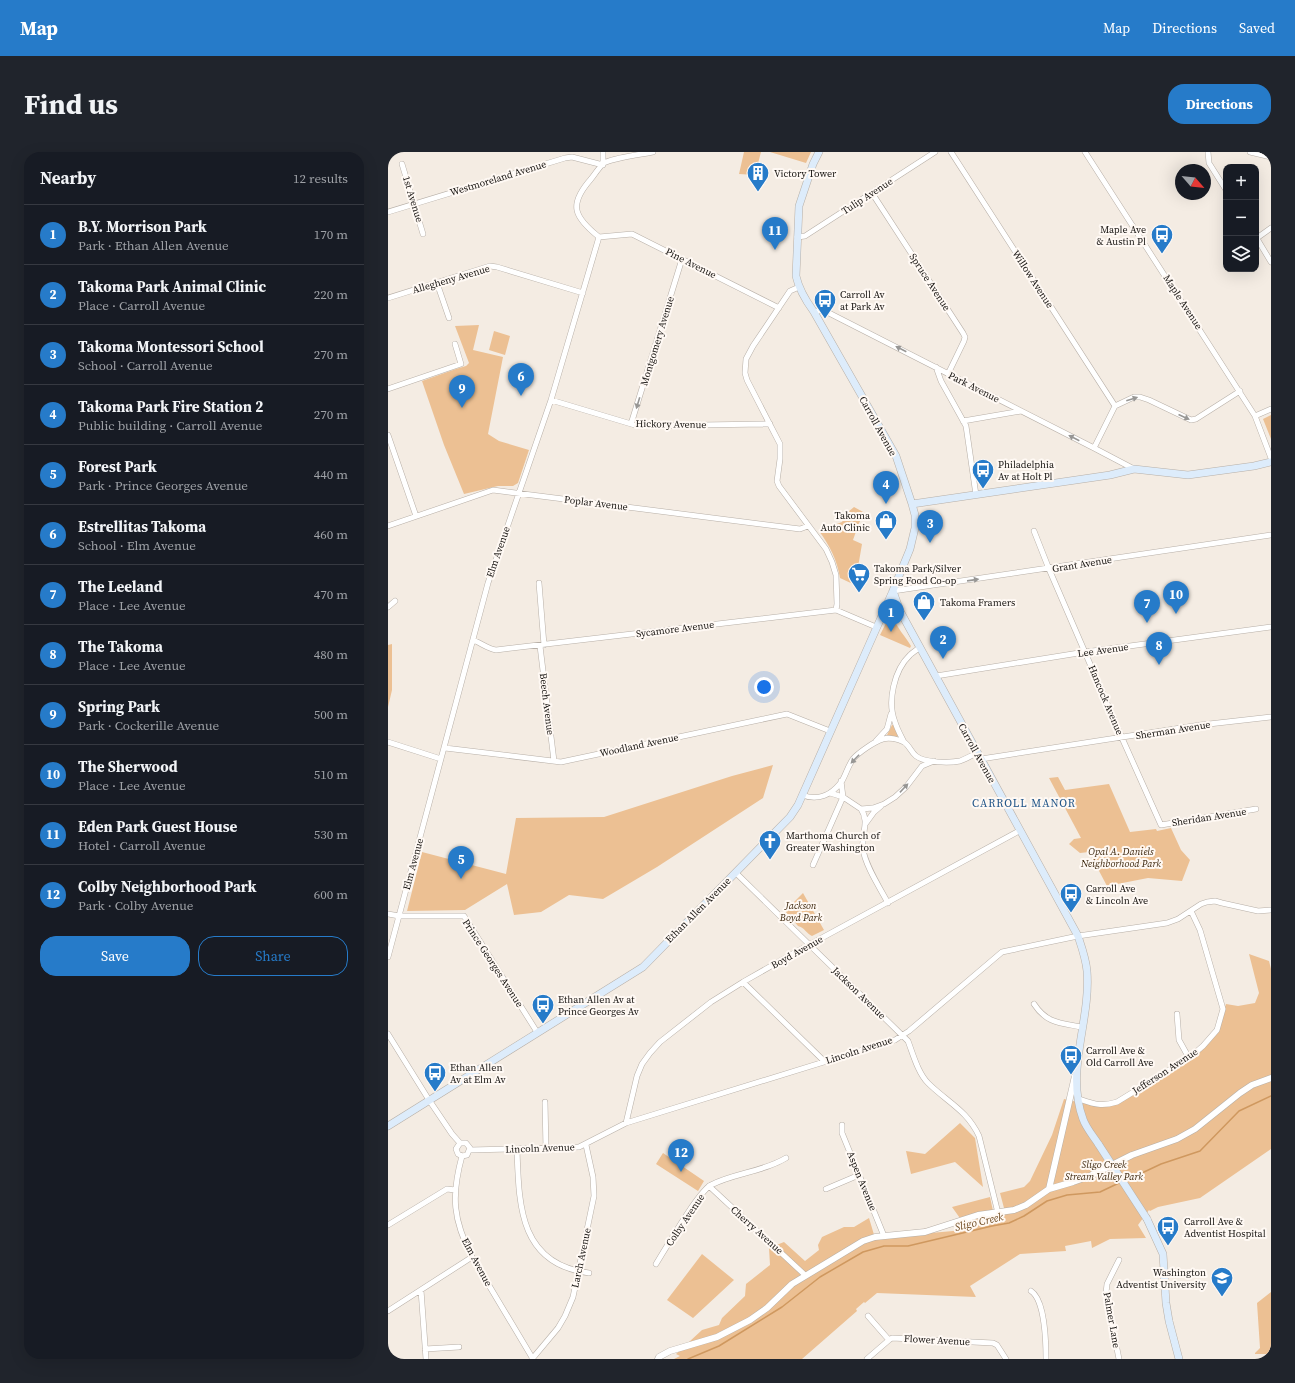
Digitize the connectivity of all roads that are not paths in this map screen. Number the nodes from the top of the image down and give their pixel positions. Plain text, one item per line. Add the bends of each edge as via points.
1 (603, 152) edge
2 (653, 152) edge
3 (819, 152) edge
4 (936, 152) edge
5 (951, 152) edge
6 (1085, 152) edge
7 (1208, 152) edge
8 (1250, 152) edge
9 (1264, 154) edge
10 (1271, 157) edge
11 (402, 164) dead end
12 (603, 164) junction
13 (1223, 185) edge
14 (872, 193) junction
15 (414, 204) junction
16 (388, 212) edge
17 (1271, 228) edge
18 (424, 234) dead end
19 (1258, 236) edge
20 (599, 237) junction
21 (797, 237) junction
22 (1259, 242) edge
23 (682, 258) junction
24 (1271, 262) edge
25 (437, 283) junction
26 (799, 287) junction
27 (583, 292) junction
28 (388, 298) edge
29 (779, 308) junction
30 (814, 312) junction
31 (450, 318) dead end
32 (455, 344) dead end
33 (936, 367) junction
34 (948, 374) junction
35 (388, 389) edge
36 (1240, 391) junction
37 (551, 400) junction
38 (1115, 406) junction
39 (1271, 409) edge
40 (1021, 411) junction
41 (1255, 416) junction
42 (963, 421) junction
43 (631, 424) junction
44 (770, 424) junction
45 (388, 435) edge
46 (1094, 448) junction
47 (1271, 458) edge
48 (1271, 462) edge
49 (1134, 469) junction
50 (518, 493) junction
51 (976, 495) junction
52 (912, 504) junction
53 (416, 516) junction
54 (388, 526) edge
55 (808, 526) junction
56 (1034, 531) dead end
57 (1271, 535) edge
58 (1049, 569) junction
59 (539, 583) dead end
60 (893, 591) junction
61 (395, 601) dead end
62 (388, 607) edge
63 (836, 610) junction
64 (1271, 627) edge
65 (876, 628) junction
66 (473, 640) junction
67 (542, 646) junction
68 (920, 647) junction
69 (1085, 652) junction
70 (936, 676) junction
71 (892, 711) junction
72 (1271, 717) edge
73 (830, 731) junction
74 (1122, 738) junction
75 (388, 742) edge
76 (875, 742) junction
77 (904, 742) junction
78 (445, 748) junction
79 (979, 756) junction
80 (917, 757) junction
81 (441, 759) junction
82 (554, 761) junction
83 (934, 762) junction
84 (914, 775) junction
85 (842, 781) junction
86 (830, 793) junction
87 (802, 795) junction
88 (844, 798) junction
89 (884, 804) junction
90 (860, 809) junction
91 (1256, 809) dead end
92 (866, 823) junction
93 (1161, 825) joint
94 (1020, 831) junction
95 (813, 865) dead end
96 (736, 873) junction
97 (888, 903) junction
98 (1271, 910) edge
99 (1191, 911) junction
100 (388, 914) edge
101 (399, 916) junction
102 (1078, 936) junction
103 (809, 945) junction
104 (388, 957) edge
105 (743, 982) junction
106 (1034, 1004) dead end
107 (1177, 1014) dead end
108 (1082, 1027) junction
109 (537, 1032) junction
110 (388, 1034) edge
111 (902, 1035) junction
112 (1189, 1058) junction
113 (824, 1062) junction
114 (1076, 1071) junction
115 (1271, 1078) edge
116 (1079, 1099) junction
117 (429, 1100) junction
118 (545, 1102) dead end
119 (626, 1123) junction
120 (842, 1125) dead end
121 (388, 1126) edge
122 (460, 1143) junction
123 (586, 1145) junction
124 (546, 1149) junction
125 (470, 1150) junction
126 (517, 1150) junction
127 (462, 1156) junction
128 (786, 1158) dead end
129 (859, 1175) junction
130 (709, 1186) junction
131 (826, 1189) dead end
132 (1049, 1189) junction
133 (455, 1190) junction
134 (998, 1213) junction
135 (388, 1225) edge
136 (884, 1236) junction
137 (472, 1257) junction
138 (1119, 1260) dead end
139 (656, 1264) dead end
140 (579, 1272) junction
141 (589, 1273) dead end
142 (806, 1274) junction
143 (421, 1290) junction
144 (1031, 1291) dead end
145 (388, 1311) edge
146 (868, 1316) dead end
147 (889, 1340) junction
148 (458, 1347) dead end
149 (425, 1349) junction
150 (426, 1359) edge
151 (533, 1359) edge
152 (658, 1359) edge
153 (867, 1359) edge
154 (1006, 1359) edge
155 (1046, 1359) edge
156 (1120, 1359) edge
157 (1179, 1359) edge

1 - 12 street
2 - 12 street, Westmoreland Avenue
3 - 21 main road, Carroll Avenue via 800,202
4 - 14 street, Tulip Avenue
5 - 38 street, Willow Avenue
6 - 36 street, Maple Avenue
7 - 13 street via 1209,163
8 - 9 street
9 - 10 street
11 - 15 street, 1st Avenue
12 - 15 street, Westmoreland Avenue via 572,157 565,158
12 - 20 street via 585,186 576,206 585,225
14 - 21 street, Tulip Avenue via 806,236
14 - 34 street, Spruce Avenue via 965,337
15 - 16 street, Westmoreland Avenue
15 - 18 street, 1st Avenue
17 - 19 street
20 - 23 street, Pine Avenue via 632,234
20 - 27 street, Elm Avenue
21 - 26 main road, Carroll Avenue via 796,276
22 - 24 street
23 - 29 street, Pine Avenue
23 -> 43 street, Montgomery Avenue
25 - 27 street, Allegheny Avenue via 490,266
25 - 28 street, Allegheny Avenue
25 - 31 street
26 - 29 street via 790,291
26 - 30 main road, Carroll Avenue
27 - 37 street, Elm Avenue
29 - 44 street via 746,358 747,380
33 -> 30 street, Park Avenue via 823,310
30 - 52 main road, Carroll Avenue via 896,456
32 - 35 street via 461,364
33 - 34 street, Park Avenue
33 - 42 street
34 - 40 street, Park Avenue
38 -> 36 street via 1134,397 1140,397 1191,420
36 - 41 street, Maple Avenue
37 - 43 street, Hickory Avenue
37 - 50 street, Elm Avenue
38 - 46 street
39 - 41 street
40 - 42 street
46 -> 40 street, Park Avenue
41 - 47 street, Maple Avenue
42 - 51 street via 966,426
43 - 44 street, Hickory Avenue
44 - 55 street via 780,444 777,481
45 - 53 street
46 - 49 street, Park Avenue
48 - 49 main road via 1188,475
49 - 51 main road via 1110,475
50 - 53 street, Poplar Avenue via 493,490
50 - 55 street, Poplar Avenue via 800,529
50 - 66 street, Elm Avenue via 488,583
51 - 52 main road
52 - 60 main road, Carroll Avenue via 915,528 910,549
53 - 54 street, Poplar Avenue
55 - 63 street via 826,549 832,562 836,575
56 - 58 street, Hancock Avenue
57 - 58 street, Grant Avenue
60 -> 58 street, Grant Avenue
58 - 69 street, Hancock Avenue
59 - 67 street, Beech Avenue
60 - 65 main road, Ethan Allen Avenue
60 - 68 main road, Carroll Avenue via 900,611
61 - 62 street
63 - 65 street
63 - 67 street, Sycamore Avenue
64 - 69 street, Lee Avenue
65 - 73 main road, Ethan Allen Avenue
66 - 67 street, Sycamore Avenue via 496,650
66 - 78 street, Elm Avenue
67 - 82 street, Beech Avenue
68 - 70 main road, Carroll Avenue
68 - 71 street via 903,663 892,694
69 - 70 street, Lee Avenue
69 - 74 street, Hancock Avenue
70 - 79 main road, Carroll Avenue
71 - 76 street via 887,728
71 - 77 street via 894,722
72 - 74 street, Sherman Avenue
73 - 82 street, Woodland Avenue via 787,714 560,762
73 - 87 main road, Ethan Allen Avenue
74 - 79 street, Sherman Avenue
74 - 93 street, Hancock Avenue
75 - 81 street
76 - 77 street via 893,738
76 -> 85 street via 854,758
77 - 80 street
78 - 81 street, Elm Avenue
78 - 82 street, Woodland Avenue
79 - 83 street, Sherman Avenue via 945,763
79 - 94 main road, Carroll Avenue
80 - 83 street
80 - 84 street via 918,764
81 - 101 street, Elm Avenue
83 - 84 street via 922,766
89 -> 84 street via 906,788
85 - 86 street
85 - 88 street
86 - 87 street via 810,798
86 - 88 street
87 - 96 main road, Ethan Allen Avenue via 790,817
88 - 90 street
88 - 95 street
89 - 90 street
89 - 92 street
90 - 92 street via 864,813
91 - 93 street, Sheridan Avenue
92 - 97 street via 863,848 870,869
94 - 97 street, Boyd Avenue
94 - 102 main road, Carroll Avenue
96 - 103 street, Jackson Avenue
96 - 109 main road, Ethan Allen Avenue via 642,967
97 - 103 street, Boyd Avenue
98 - 99 street, Lincoln Avenue via 1258,911 1215,902 1201,904
99 - 102 street, Lincoln Avenue via 1166,923
99 - 112 street, Jefferson Avenue via 1200,930 1223,1009 1216,1030 1204,1046
100 - 101 street, Prince Georges Avenue
101 - 104 street, Elm Avenue
101 - 109 street, Prince Georges Avenue via 464,916
102 - 108 main road, Carroll Avenue via 1087,973
102 - 111 street, Lincoln Avenue via 1002,952
103 - 105 street, Boyd Avenue
103 - 111 street, Jackson Avenue
105 - 113 street
105 - 119 street, Boyd Avenue via 711,1002 660,1042 650,1053 637,1076
106 - 108 street via 1048,1020
107 - 112 street via 1179,1040
108 - 114 main road, Carroll Avenue
109 - 117 main road, Ethan Allen Avenue
110 - 117 street
111 - 113 street, Lincoln Avenue via 895,1040
111 - 134 street, Jackson Avenue via 908,1041 927,1082 968,1117 975,1127
112 - 116 street, Jefferson Avenue via 1117,1102 1098,1105
113 - 119 street, Lincoln Avenue
114 - 116 main road, Carroll Avenue
114 - 132 street
115 - 132 street via 1252,1085 1195,1129 1176,1139 1132,1155 1090,1176
116 - 157 main road, Carroll Avenue, bridge via 1083,1120 1146,1219 1164,1254 1166,1303
117 - 121 main road, Ethan Allen Avenue
117 - 122 street
118 - 124 street
119 - 123 street, Lincoln Avenue
120 - 129 street, Aspen Avenue via 842,1133
122 - 125 street via 468,1144
122 - 127 street via 456,1150
123 - 124 street, Lincoln Avenue
123 - 140 street, Larch Avenue via 594,1196
124 - 126 street, Lincoln Avenue
125 - 126 street, Lincoln Avenue
125 - 127 street via 467,1155
126 - 140 street via 520,1205 531,1238 553,1261
127 - 133 street, Elm Avenue
128 - 130 street, Colby Avenue via 774,1165
129 - 131 street
129 - 136 street, Aspen Avenue
130 - 139 street, Colby Avenue via 699,1197
130 - 142 street, Cherry Avenue
132 - 134 street via 1026,1205
133 - 135 street via 447,1189
133 - 137 street, Elm Avenue via 458,1223
134 - 136 street via 978,1215 925,1232
136 - 142 street via 863,1241
137 - 143 street
137 - 151 street, Elm Avenue
138 - 156 street, Palmer Lane via 1107,1284 1106,1293
140 - 141 street
140 - 151 street, Larch Avenue via 566,1316
142 - 152 street via 750,1320 717,1337 670,1351
143 - 145 street
143 - 149 street
144 - 155 street via 1037,1298 1044,1323
146 - 147 street
147 - 153 street, Flower Avenue
147 - 154 street, Flower Avenue via 892,1338 993,1343
148 - 149 street
149 - 150 street

